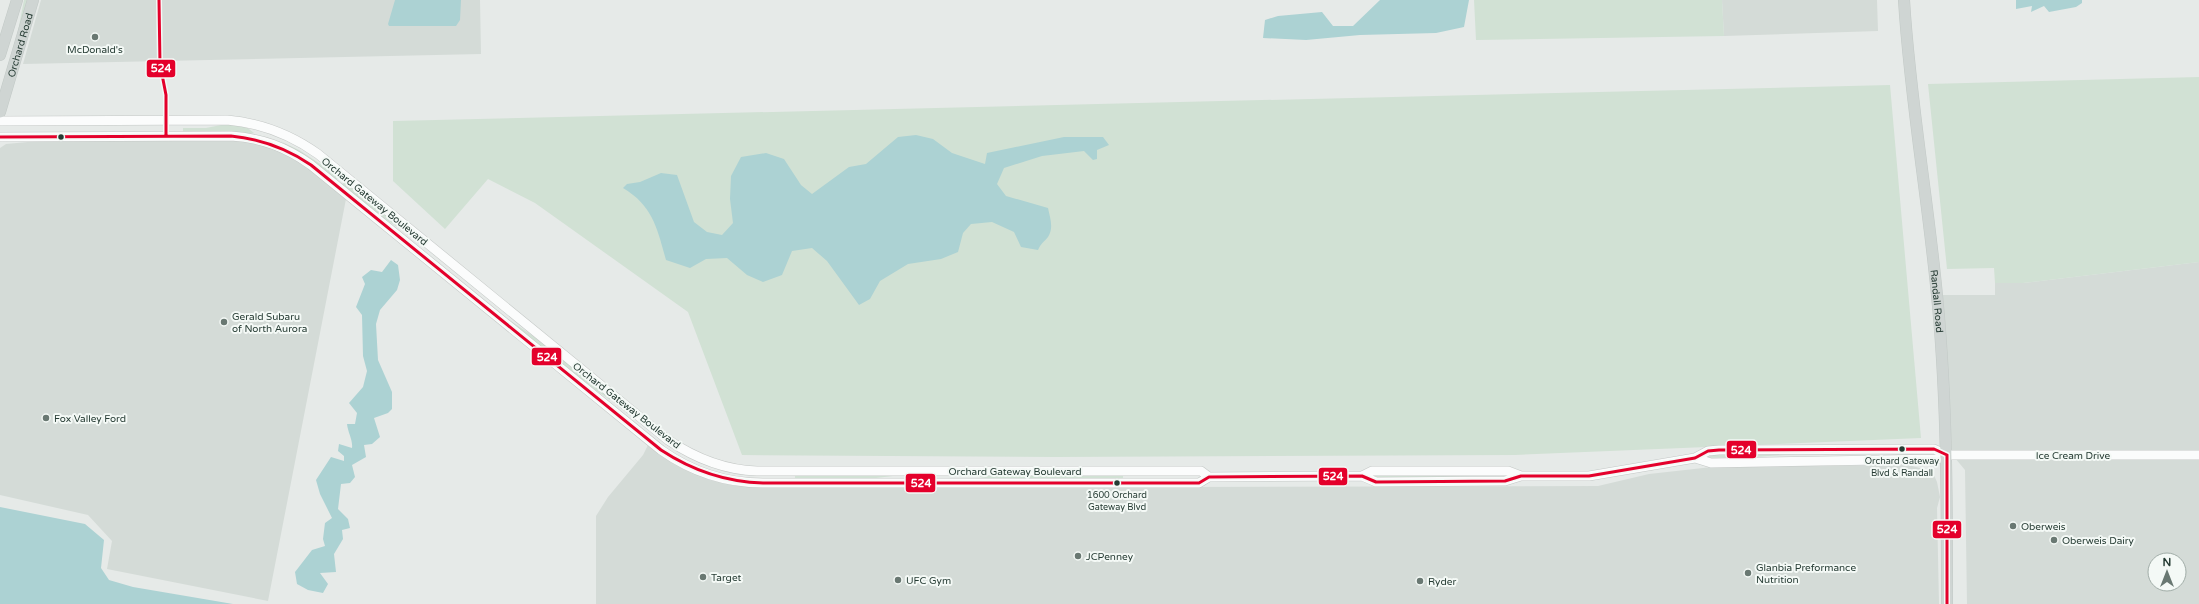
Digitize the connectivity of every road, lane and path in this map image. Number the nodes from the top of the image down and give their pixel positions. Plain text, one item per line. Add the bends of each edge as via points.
1 (17, 0) edge
2 (33, 0) edge
3 (1904, 0) edge
4 (0, 55) edge
5 (0, 112) edge
6 (0, 120) edge
7 (0, 137) edge
8 (1947, 455) junction
9 (2199, 455) edge
10 (1209, 477) junction
11 (1947, 604) edge

1 - 4 main road, Orchard Road
2 - 5 main road, Orchard Road
3 - 8 main road, Randall Road via 1910,74 1938,306
6 - 10 street, Orchard Gateway Boulevard via 227,120 260,125 287,135 318,154 668,440 714,464 757,471 1201,471
7 - 10 street, Orchard Gateway Boulevard via 231,136 265,140 282,146 311,165 643,436 684,465 715,477 762,484 1199,483
8 - 9 street, Ice Cream Drive
8 - 10 street, Orchard Gateway Boulevard via 1938,459 1711,463 1695,458 1589,476 1521,476 1508,471 1372,470 1362,476
8 - 11 main road, Randall Road

